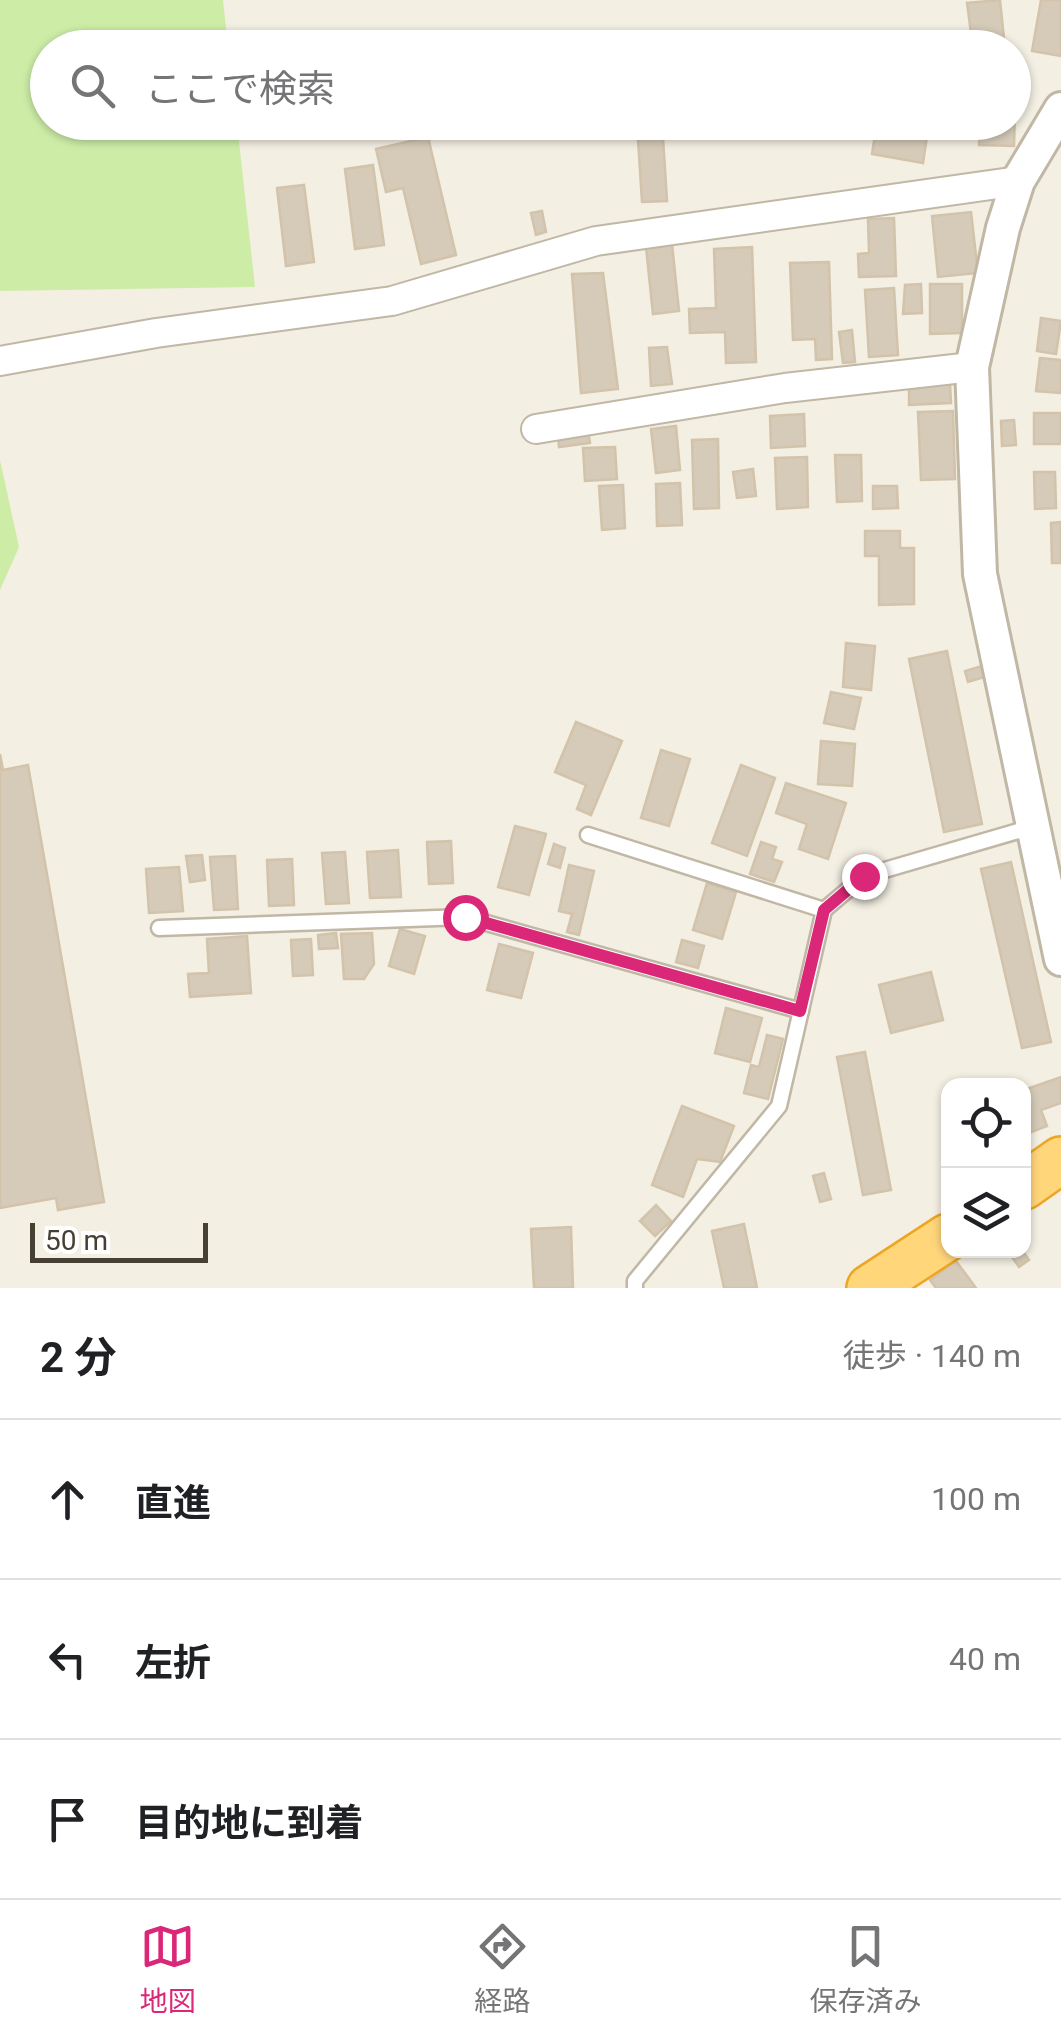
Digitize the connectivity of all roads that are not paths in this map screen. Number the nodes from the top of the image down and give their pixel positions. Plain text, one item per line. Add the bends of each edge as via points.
1 (1061, 108) edge
2 (1018, 181) junction
3 (0, 361) edge
4 (972, 366) junction
5 (536, 430) dead end
6 (1032, 827) junction
7 (588, 836) dead end
8 (824, 910) junction
9 (159, 928) dead end
10 (1061, 959) edge
11 (800, 1011) junction
12 (1061, 1160) edge
13 (1031, 1181) edge
14 (941, 1242) edge
15 (634, 1288) edge
16 (870, 1288) edge

1 - 2 street
2 - 3 street via 596,240 392,301 156,332
2 - 4 street
4 - 5 street via 785,388
4 - 6 street via 980,574
6 - 8 lane via 864,876
6 - 10 street
7 - 8 lane
8 - 11 lane
9 - 11 lane via 465,917
11 - 15 lane via 779,1106
12 - 13 highway
14 - 16 highway

